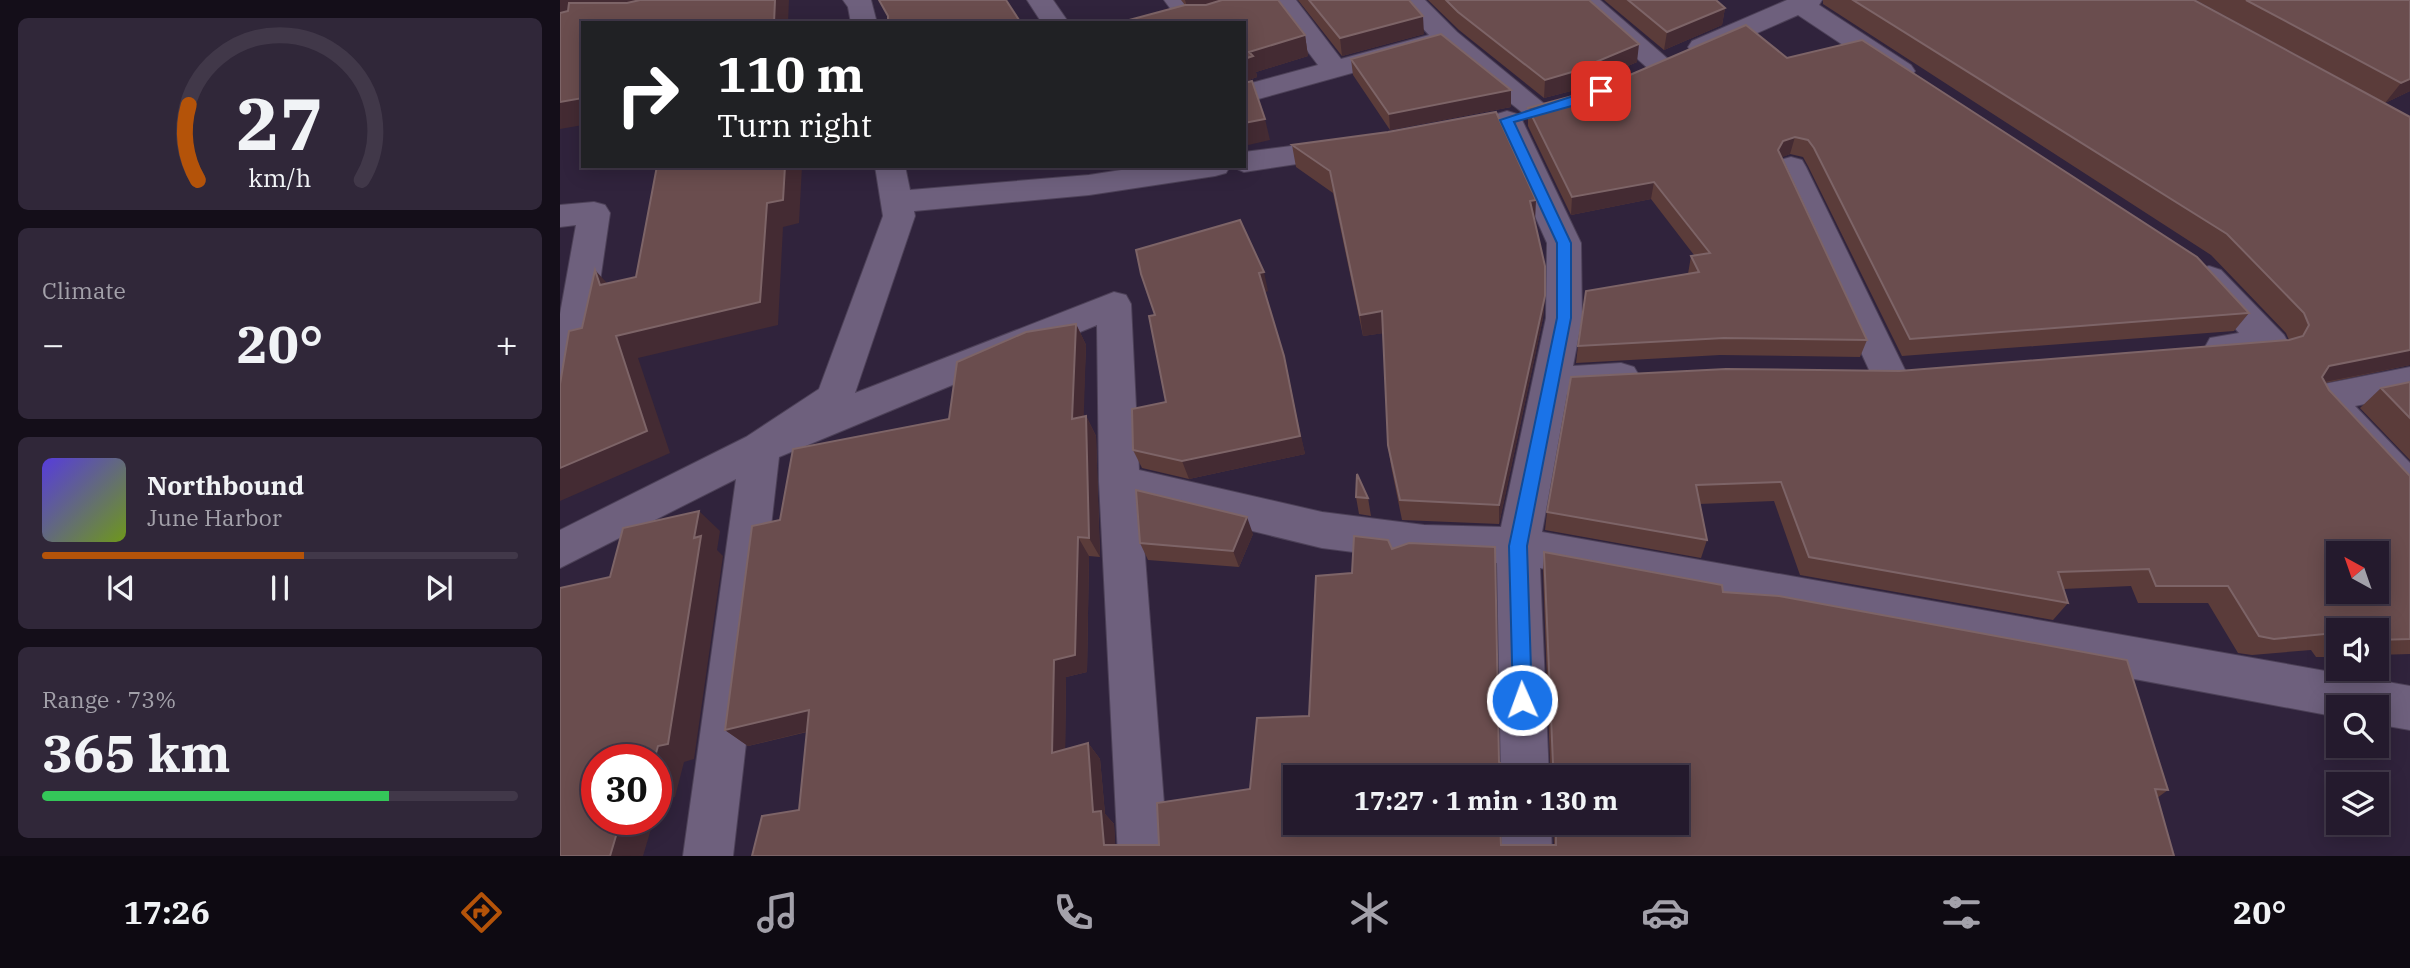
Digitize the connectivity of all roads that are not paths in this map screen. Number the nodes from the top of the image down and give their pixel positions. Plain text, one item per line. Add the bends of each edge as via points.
1 (856, 0) edge
2 (1040, 0) edge
3 (1282, 0) edge
4 (1410, 0) edge
5 (1584, 0) edge
6 (1748, 0) edge
7 (1794, 7) edge
8 (864, 21) edge
9 (1055, 21) edge
10 (1447, 38) junction
11 (1335, 69) junction
12 (1929, 89) edge
13 (1246, 93) edge
14 (1377, 144) edge
15 (1246, 162) edge
16 (1791, 167) dead end
17 (989, 168) edge
18 (1202, 168) edge
19 (893, 184) edge
20 (560, 216) edge
21 (2186, 257) edge
22 (2190, 350) edge
23 (1850, 373) edge
24 (1655, 376) edge
25 (1550, 381) junction
26 (2410, 381) edge
27 (560, 412) edge
28 (760, 448) junction
29 (1119, 482) junction
30 (2410, 489) edge
31 (1518, 546) junction
32 (560, 550) edge
33 (2410, 708) edge
34 (1525, 765) edge
35 (1526, 835) edge
36 (708, 856) edge
37 (1143, 856) edge
38 (1527, 856) edge

1 - 8 street
2 - 9 street
3 - 11 street
4 - 10 street
5 - 7 street via 1649,70
6 - 7 street
7 - 12 street
10 - 11 street
10 - 25 street via 1521,116 1564,243 1564,318
11 - 13 street
14 - 15 street
16 - 23 street via 1903,373
17 - 19 street
18 - 19 street via 1089,185
19 - 28 street via 899,216 835,398
20 - 27 street via 594,213
21 - 22 street via 2272,344
24 - 25 street
25 - 31 street
26 - 30 street via 2324,398
28 - 29 street via 1114,303
28 - 32 street
28 - 36 street
29 - 31 street via 1322,530 1424,543
29 - 37 street
31 - 33 street
31 - 34 street
35 - 38 street

